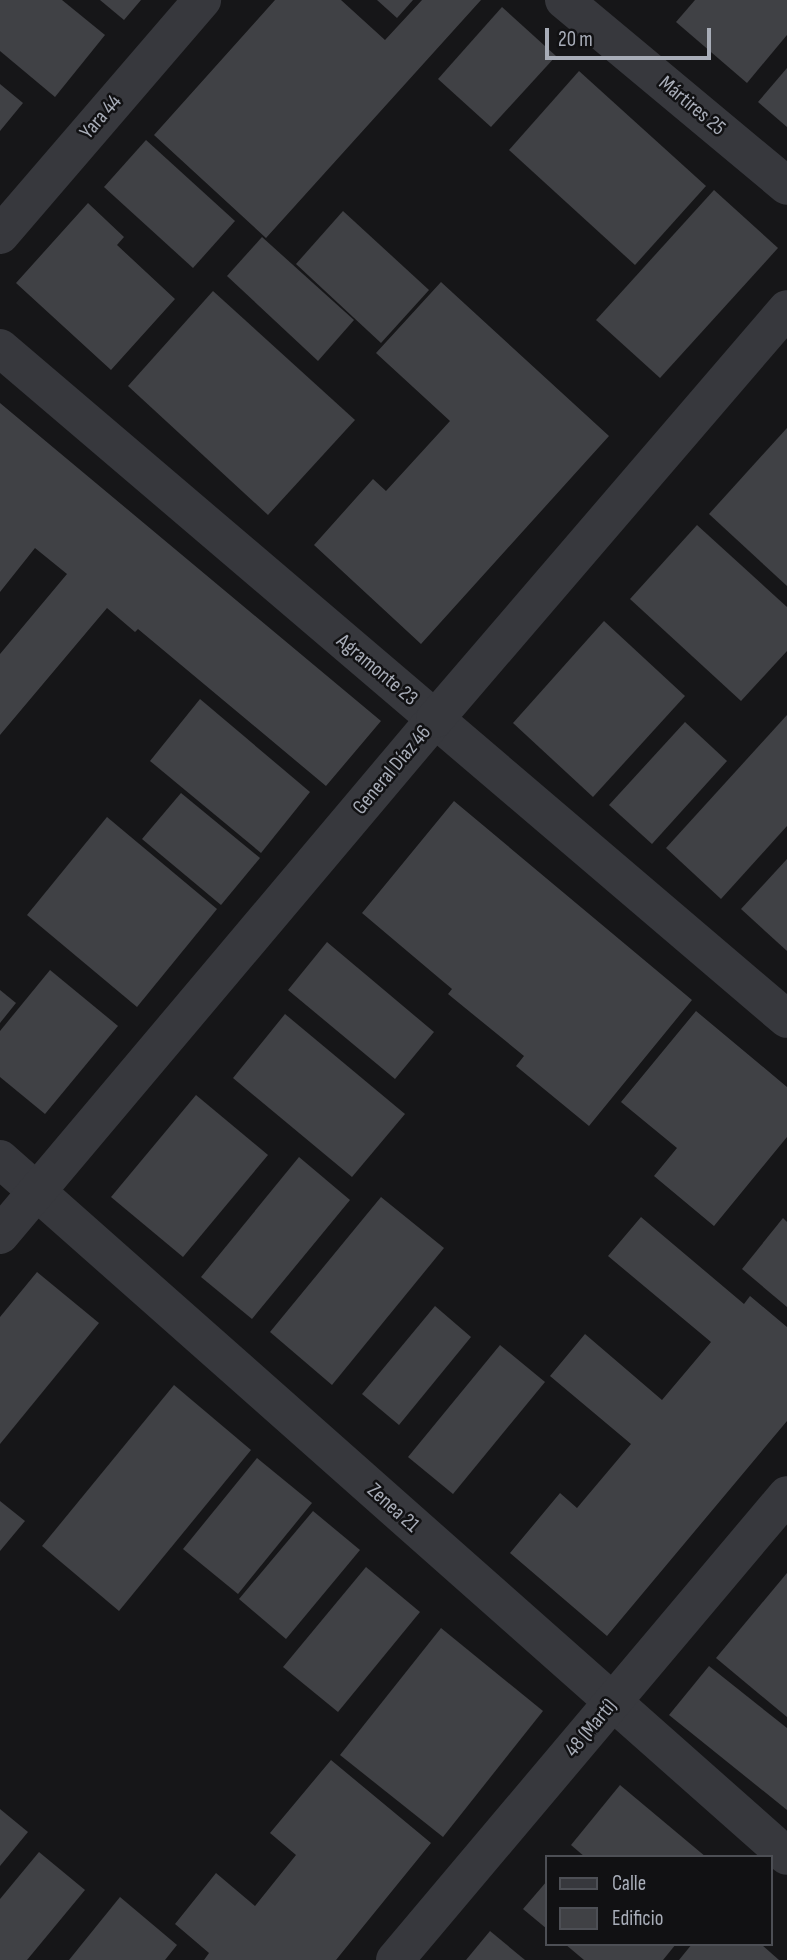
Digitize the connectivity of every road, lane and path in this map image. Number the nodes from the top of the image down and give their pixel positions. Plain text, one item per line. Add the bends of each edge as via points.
1 (202, 0) edge
2 (564, 0) edge
3 (787, 186) edge
4 (0, 235) edge
5 (787, 309) edge
6 (0, 348) edge
7 (435, 719) junction
8 (787, 1018) edge
9 (0, 1159) edge
10 (37, 1192) junction
11 (0, 1235) edge
12 (787, 1495) edge
13 (612, 1703) junction
14 (787, 1856) edge
15 (395, 1960) edge

1 - 4 street, Yara 44
2 - 3 street, Mártires 25
5 - 7 street, General Díaz 46
6 - 7 street, Agramonte 23
7 - 8 street, Agramonte 23
7 - 10 street, General Díaz 46
9 - 10 street, Zenea 21
10 - 11 street, General Díaz 46
10 - 13 street, Zenea 21
12 - 13 street, 48 (Martí)
13 - 14 street, Zenea 21
13 - 15 street, 48 (Martí)

